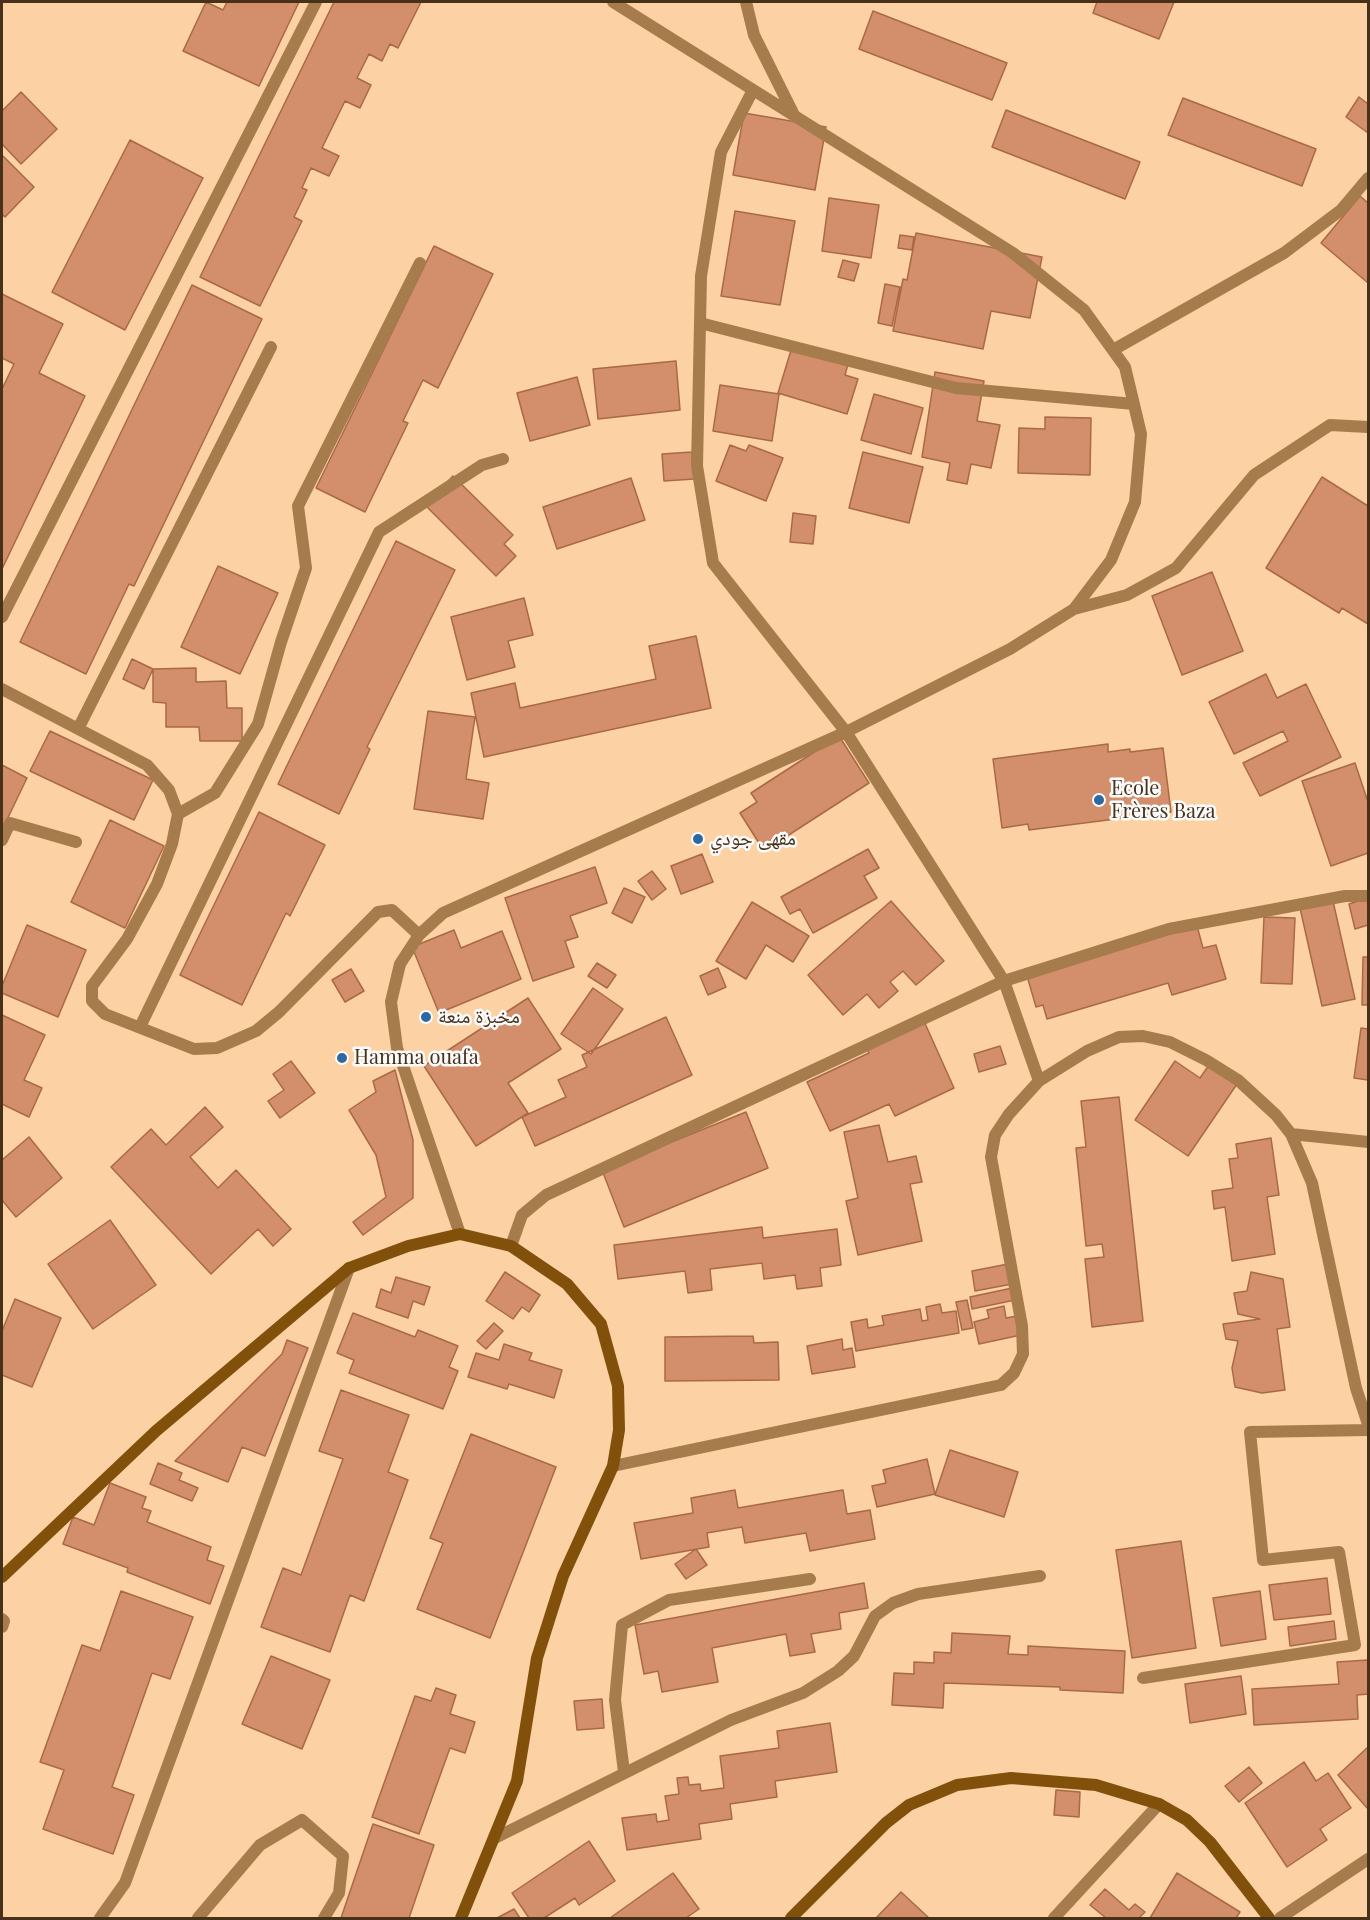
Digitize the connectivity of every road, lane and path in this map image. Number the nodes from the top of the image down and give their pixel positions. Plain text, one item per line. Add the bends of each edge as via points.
1 (316, 2) edge
2 (613, 2) edge
3 (747, 2) edge
4 (753, 90) junction
5 (794, 116) junction
6 (1368, 178) edge
7 (420, 263) dead end
8 (700, 323) junction
9 (270, 347) dead end
10 (1113, 350) junction
11 (1134, 404) junction
12 (1368, 428) edge
13 (503, 459) dead end
14 (1074, 609) junction
15 (2, 617) edge
16 (2, 689) edge
17 (78, 729) junction
18 (846, 732) junction
19 (178, 814) junction
20 (2, 840) edge
21 (76, 842) dead end
22 (1368, 896) edge
23 (419, 935) junction
24 (1004, 981) junction
25 (140, 1027) junction
26 (1039, 1081) junction
27 (1291, 1134) junction
28 (1368, 1142) edge
29 (460, 1234) junction
30 (511, 1246) junction
31 (349, 1268) junction
32 (1368, 1424) edge
33 (1368, 1430) edge
34 (613, 1466) junction
35 (1040, 1576) dead end
36 (2, 1577) edge
37 (810, 1579) dead end
38 (2, 1619) edge
39 (2, 1627) edge
40 (1143, 1678) dead end
41 (624, 1772) junction
42 (1159, 1804) junction
43 (495, 1838) junction
44 (1368, 1859) edge
45 (100, 1918) edge
46 (198, 1918) edge
47 (324, 1918) edge
48 (461, 1918) edge
49 (791, 1918) edge
50 (1054, 1918) edge
51 (1269, 1918) edge
52 (1280, 1918) edge

1 - 15 street
2 - 4 street
3 - 5 street via 754,35
4 - 5 street
4 - 8 street via 721,152 701,276
5 - 10 street via 1012,253 1084,309
6 - 10 street via 1341,210 1284,253
7 - 19 street via 298,506 306,568 258,724 215,793
8 - 11 street via 956,388
8 - 18 street via 697,466 713,564
9 - 17 street
10 - 11 street via 1125,367
11 - 14 street via 1141,434 1135,502 1111,560
12 - 14 street via 1330,425 1254,475 1176,568 1127,595
13 - 25 street via 482,465 379,532
14 - 18 street via 1010,649
16 - 17 street
17 - 19 street via 147,765 169,790
18 - 23 street via 442,913
18 - 24 street
19 - 25 street via 157,884 127,939 92,986 92,1001 105,1014
20 - 21 street via 10,823
22 - 24 street via 1169,929
23 - 25 street via 392,910 378,912 279,1012 256,1031 217,1048 194,1049
23 - 29 street via 400,964 392,1002 397,1048
24 - 26 street
24 - 30 street via 546,1195 522,1215
26 - 27 street via 1087,1051 1119,1037 1143,1036 1170,1042 1238,1080
26 - 34 street via 995,1135 992,1157 1022,1326 1023,1354 1014,1373 1001,1385
27 - 28 street
27 - 32 street via 1312,1183 1356,1388
29 - 30 main road
29 - 31 main road via 408,1246
30 - 34 main road via 567,1284 601,1324 618,1386 619,1430
31 - 36 main road via 156,1431
31 - 45 street via 125,1883
33 - 40 street via 1250,1432 1263,1560 1339,1552 1355,1646
34 - 43 main road via 563,1576 537,1658 517,1781
35 - 41 street via 918,1594 893,1603 875,1616 854,1656 803,1693 731,1720
37 - 41 street via 669,1600 622,1625 615,1700
38 - 39 street
41 - 43 street
42 - 49 main road via 1096,1785 1011,1778 957,1785 909,1805 885,1823
42 - 50 street
42 - 51 main road via 1187,1820 1210,1842
43 - 48 main road
44 - 52 street
46 - 47 street via 260,1845 302,1820 343,1856 339,1893

